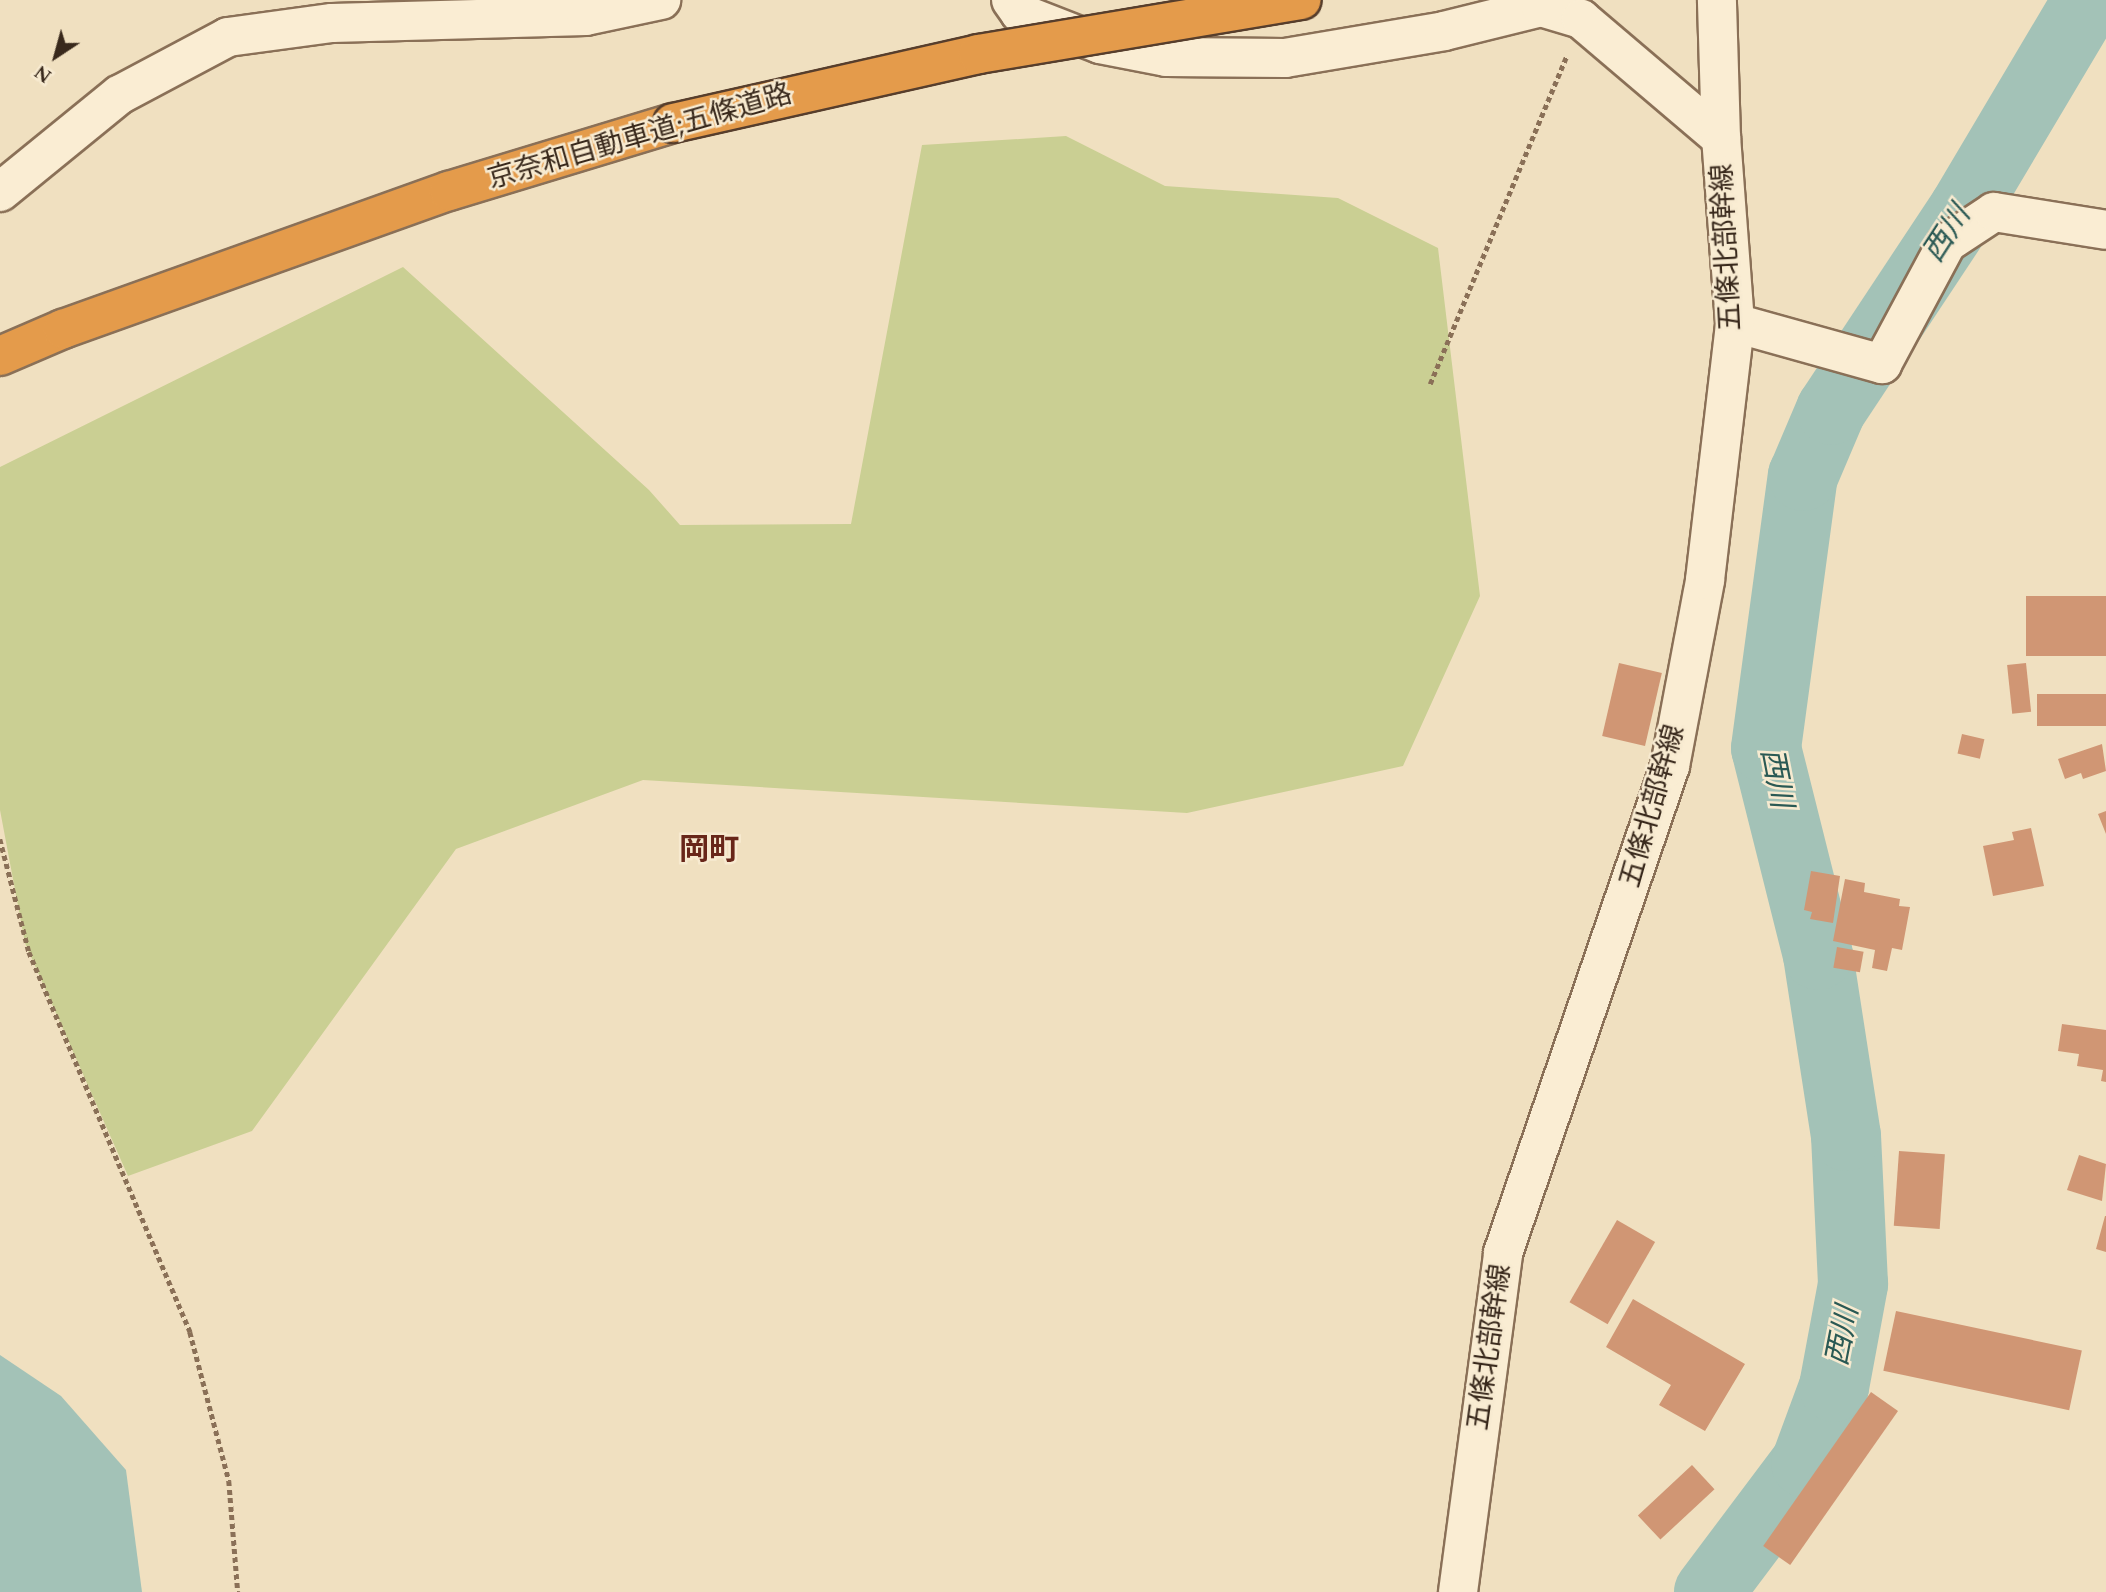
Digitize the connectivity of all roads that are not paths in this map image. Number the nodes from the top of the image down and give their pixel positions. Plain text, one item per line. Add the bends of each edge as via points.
1 (661, 0) edge
2 (1011, 0) edge
3 (1302, 0) edge
4 (1717, 0) edge
5 (1721, 138) junction
6 (0, 192) edge
7 (2106, 230) edge
8 (1735, 323) junction
9 (0, 356) edge
10 (1458, 1592) edge

1 - 6 street via 586,16 332,23 228,37 118,95
2 - 5 street via 1020,13 1100,44 1166,57 1285,58 1444,31 1541,8 1581,19
3 - 9 highway, 京奈和自動車道;五條道路, bridge via 978,54 673,123 449,191 63,329
4 - 5 street, 五條北部幹線
5 - 8 street, 五條北部幹線
7 - 8 street via 1994,212 1947,243 1882,364
8 - 10 street, 五條北部幹線 via 1705,580 1670,766 1503,1253

